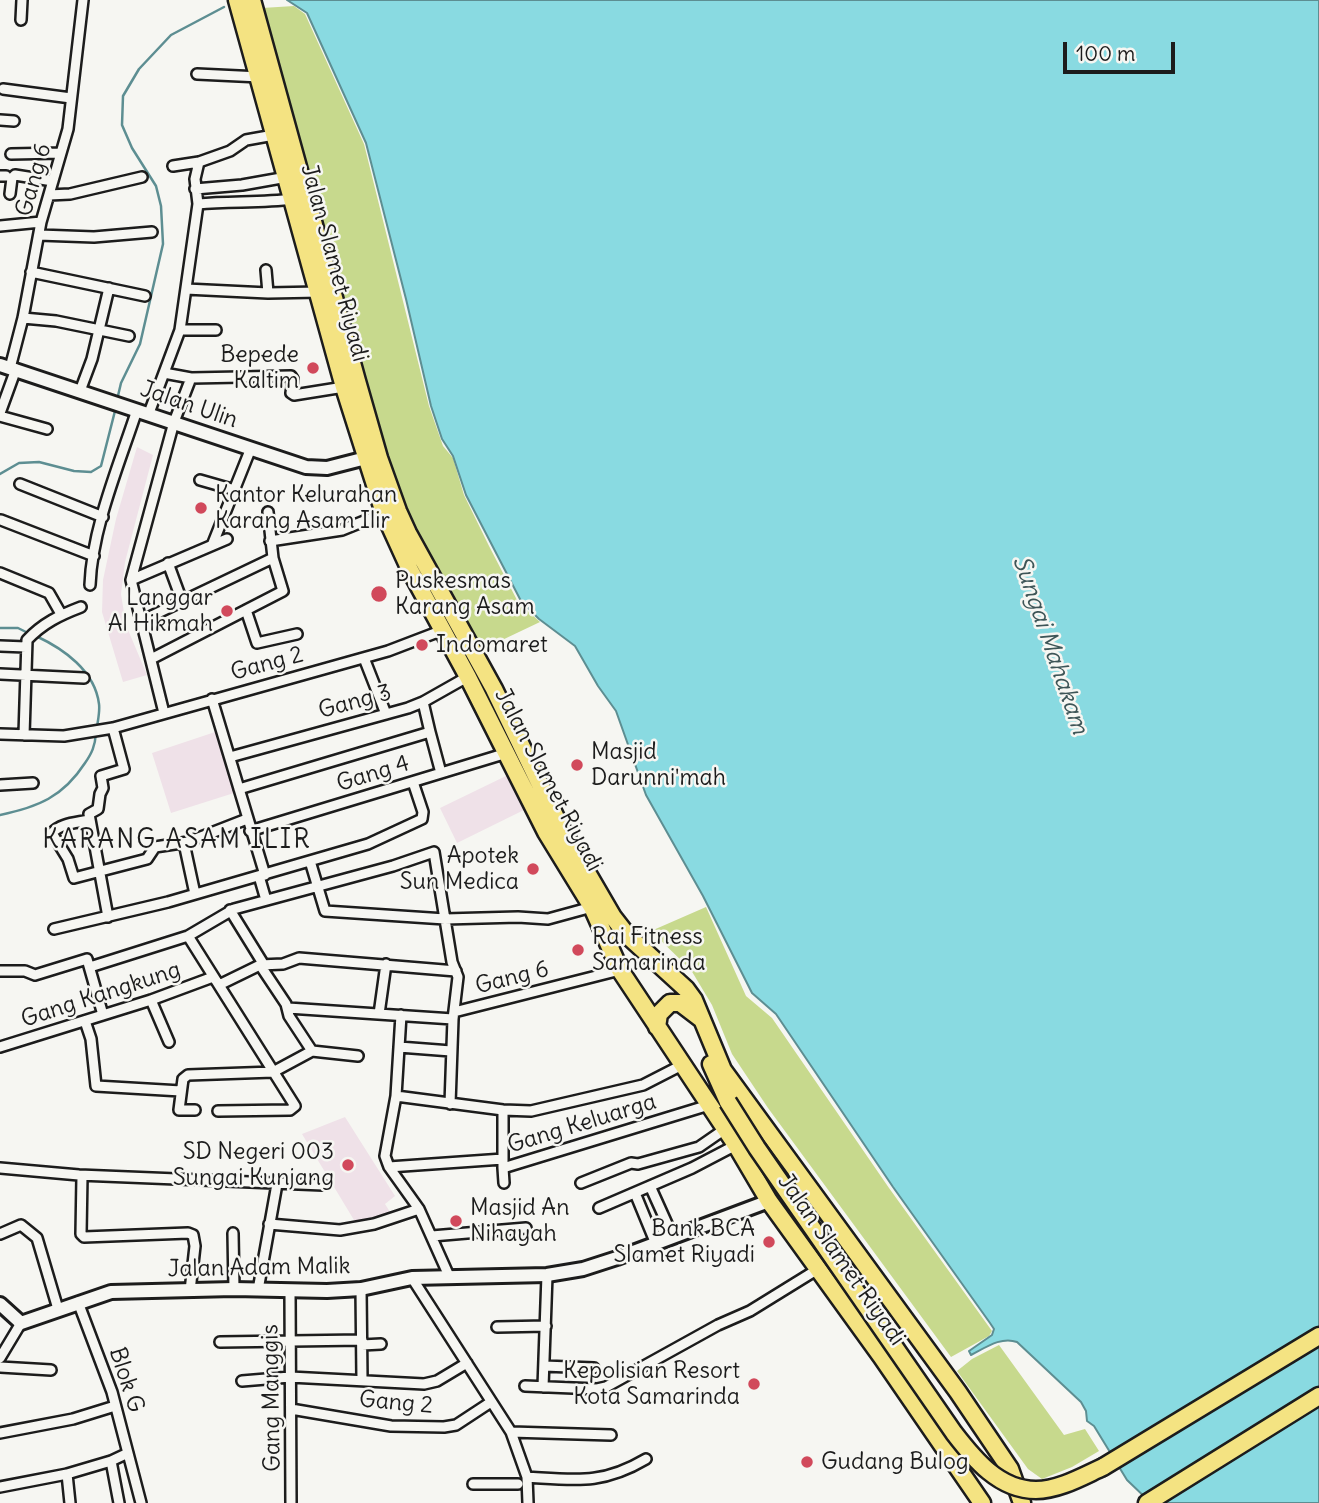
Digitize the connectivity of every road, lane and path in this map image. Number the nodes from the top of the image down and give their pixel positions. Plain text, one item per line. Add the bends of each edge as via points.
1 (22, 0) edge
2 (83, 0) edge
3 (237, 0) edge
4 (252, 0) edge
5 (21, 20) dead end
6 (251, 22) junction
7 (197, 74) dead end
8 (260, 76) junction
9 (3, 89) dead end
10 (71, 98) junction
11 (0, 120) edge
12 (14, 121) dead end
13 (274, 135) junction
14 (61, 153) junction
15 (11, 154) dead end
16 (199, 162) junction
17 (173, 166) dead end
18 (142, 177) dead end
19 (287, 177) junction
20 (53, 181) junction
21 (195, 189) junction
22 (10, 194) dead end
23 (49, 195) junction
24 (293, 199) junction
25 (198, 204) junction
26 (41, 222) junction
27 (0, 226) edge
28 (152, 232) dead end
29 (39, 235) junction
30 (267, 270) dead end
31 (31, 272) junction
32 (109, 289) junction
33 (186, 289) junction
34 (318, 292) junction
35 (268, 293) junction
36 (145, 296) dead end
37 (23, 318) junction
38 (100, 330) junction
39 (180, 330) junction
40 (216, 330) dead end
41 (128, 336) dead end
42 (343, 356) junction
43 (9, 367) edge
44 (164, 373) junction
45 (191, 377) junction
46 (344, 387) junction
47 (80, 391) junction
48 (143, 412) junction
49 (0, 415) edge
50 (174, 422) junction
51 (47, 429) dead end
52 (251, 448) junction
53 (366, 458) junction
54 (200, 480) dead end
55 (20, 484) dead end
56 (235, 490) junction
57 (268, 512) dead end
58 (384, 513) junction
59 (103, 517) junction
60 (1, 520) edge
61 (227, 538) dead end
62 (270, 541) junction
63 (213, 543) junction
64 (94, 556) junction
65 (274, 558) junction
66 (169, 563) junction
67 (0, 573) edge
68 (131, 580) junction
69 (90, 585) dead end
70 (182, 601) junction
71 (81, 607) dead end
72 (246, 610) junction
73 (61, 614) junction
74 (141, 621) junction
75 (443, 630) junction
76 (297, 634) dead end
77 (26, 643) junction
78 (0, 646) edge
79 (364, 658) junction
80 (151, 659) junction
81 (484, 670) junction
82 (0, 674) edge
83 (26, 676) junction
84 (468, 677) junction
85 (84, 678) dead end
86 (494, 689) junction
87 (478, 696) junction
88 (212, 699) junction
89 (424, 702) junction
90 (164, 713) junction
91 (386, 714) junction
92 (113, 728) junction
93 (430, 732) junction
94 (0, 734) edge
95 (24, 735) junction
96 (507, 753) junction
97 (230, 757) junction
98 (441, 774) junction
99 (414, 782) junction
100 (33, 783) dead end
101 (0, 785) edge
102 (239, 789) junction
103 (247, 819) junction
104 (89, 820) junction
105 (250, 831) junction
106 (184, 843) junction
107 (310, 861) junction
108 (99, 873) junction
109 (262, 875) junction
110 (317, 887) junction
111 (195, 894) junction
112 (266, 900) junction
113 (592, 907) junction
114 (230, 911) junction
115 (108, 917) junction
116 (445, 919) junction
117 (54, 929) dead end
118 (188, 936) junction
119 (386, 964) junction
120 (262, 965) junction
121 (90, 967) junction
122 (620, 970) junction
123 (0, 971) edge
124 (456, 971) junction
125 (216, 981) junction
126 (151, 1000) junction
127 (288, 1008) junction
128 (379, 1014) junction
129 (103, 1016) junction
130 (401, 1016) junction
131 (453, 1016) junction
132 (702, 1020) junction
133 (85, 1021) junction
134 (657, 1027) junction
135 (169, 1042) dead end
136 (0, 1047) edge
137 (399, 1047) junction
138 (312, 1051) junction
139 (451, 1051) junction
140 (358, 1056) dead end
141 (682, 1065) junction
142 (273, 1072) junction
143 (181, 1091) junction
144 (396, 1096) junction
145 (450, 1104) junction
146 (709, 1105) junction
147 (503, 1110) junction
148 (195, 1111) dead end
149 (218, 1111) dead end
150 (725, 1129) junction
151 (736, 1145) junction
152 (503, 1164) junction
153 (389, 1167) junction
154 (0, 1168) edge
155 (82, 1175) junction
156 (504, 1183) dead end
157 (581, 1183) dead end
158 (277, 1184) junction
159 (323, 1185) dead end
160 (650, 1186) junction
161 (635, 1193) junction
162 (769, 1202) junction
163 (599, 1208) dead end
164 (419, 1209) junction
165 (269, 1224) junction
166 (526, 1228) dead end
167 (840, 1230) junction
168 (233, 1233) dead end
169 (0, 1234) edge
170 (432, 1236) junction
171 (673, 1237) junction
172 (656, 1244) junction
173 (818, 1269) junction
174 (449, 1276) junction
175 (547, 1276) junction
176 (412, 1278) junction
177 (234, 1289) junction
178 (361, 1289) junction
179 (258, 1290) junction
180 (190, 1291) junction
181 (290, 1292) junction
182 (78, 1302) junction
183 (0, 1304) edge
184 (58, 1309) junction
185 (21, 1323) junction
186 (496, 1326) dead end
187 (546, 1326) junction
188 (1319, 1336) edge
189 (220, 1342) dead end
190 (289, 1343) junction
191 (362, 1343) junction
192 (381, 1344) dead end
193 (881, 1356) junction
194 (0, 1358) edge
195 (467, 1363) junction
196 (544, 1366) junction
197 (0, 1367) edge
198 (594, 1368) dead end
199 (51, 1370) dead end
200 (289, 1377) junction
201 (362, 1380) junction
202 (242, 1381) dead end
203 (525, 1386) dead end
204 (543, 1387) junction
205 (1319, 1396) edge
206 (491, 1402) junction
207 (115, 1406) junction
208 (291, 1409) junction
209 (2, 1431) edge
210 (510, 1432) junction
211 (611, 1435) dead end
212 (128, 1453) junction
213 (646, 1459) dead end
214 (111, 1461) junction
215 (67, 1474) junction
216 (523, 1483) junction
217 (473, 1484) dead end
218 (0, 1487) edge
219 (70, 1503) edge
220 (119, 1503) edge
221 (141, 1503) edge
222 (291, 1503) edge
223 (528, 1503) edge
224 (982, 1503) edge
225 (1022, 1503) edge
226 (1147, 1503) edge

1 - 5 street
2 - 10 street, Gang 6
3 - 6 highway, Jalan Slamet Riyadi
4 - 6 highway, Jalan Slamet Riyadi
6 - 8 highway, Jalan Slamet Riyadi
6 - 42 highway, Jalan Slamet Riyadi
7 - 8 street
8 - 13 highway, Jalan Slamet Riyadi
9 - 10 street
10 - 14 street, Gang 6
11 - 12 street
13 - 16 street via 246,140
13 - 19 highway, Jalan Slamet Riyadi
14 - 15 street
14 - 20 street, Gang 6
16 - 17 street
16 - 21 street
18 - 23 street
19 - 21 street
19 - 24 highway, Jalan Slamet Riyadi
20 - 22 street via 15,175
20 - 23 street, Gang 6
21 - 25 street
23 - 26 street, Gang 6
24 - 25 street
24 - 34 highway, Jalan Slamet Riyadi
25 - 33 street
26 - 27 street
26 - 29 street, Gang 6
28 - 29 street
29 - 31 street, Gang 6
30 - 35 street
31 - 32 street
31 - 37 street, Gang 6
32 - 36 street
32 - 38 street
33 - 35 street
33 - 39 street
34 - 35 street
34 - 42 highway, Jalan Slamet Riyadi
37 - 38 street
37 - 43 street, Gang 6
38 - 41 street
38 - 47 street
39 - 40 street
39 - 44 street
42 - 46 highway, Jalan Slamet Riyadi
42 - 81 highway, Jalan Slamet Riyadi via 398,511
43 - 47 street, Jalan Ulin
43 - 49 street, Gang 6
44 - 45 street
44 - 48 street
45 - 46 street via 290,376 294,395
45 - 50 street
46 - 53 highway, Jalan Slamet Riyadi
47 - 48 street, Jalan Ulin
48 - 50 street, Jalan Ulin
48 - 59 street
49 - 51 street
50 - 52 street, Jalan Ulin
50 - 68 street
52 - 53 street, Jalan Ulin via 318,469
52 - 56 street
53 - 58 highway, Jalan Slamet Riyadi
54 - 56 street
55 - 59 street
56 - 63 street
57 - 62 street
58 - 62 street via 338,531
58 - 75 highway, Jalan Slamet Riyadi
59 - 64 street
60 - 64 street
61 - 63 street
62 - 65 street
63 - 66 street
64 - 69 street
65 - 70 street
65 - 72 street via 283,591
66 - 68 street
66 - 70 street
67 - 73 street via 49,593
68 - 74 street
70 - 74 street
71 - 73 street
72 - 76 street via 258,644
72 - 80 street
73 - 77 street via 40,626
74 - 80 street
75 - 79 street, Gang 2
75 - 84 highway, Jalan Slamet Riyadi
77 - 78 street
77 - 83 street
79 - 88 street, Gang 2
79 - 91 street
80 - 90 street
81 - 84 street, Gang 3
81 - 86 highway, Jalan Slamet Riyadi
82 - 83 street
83 - 85 street
83 - 95 street
84 - 87 highway, Jalan Slamet Riyadi
84 - 89 street, Gang 3
86 - 87 highway
86 - 132 highway, Jalan Slamet Riyadi via 560,826 613,917 686,989
87 - 96 highway, Jalan Slamet Riyadi
88 - 90 street, Gang 2
88 - 97 street
89 - 91 street, Gang 3
89 - 93 street
90 - 92 street, Gang 2
91 - 97 street, Gang 3
92 - 95 street, Gang 2 via 90,734
92 - 104 street via 124,769 101,776 99,809 89,812
93 - 98 street
93 - 102 street
94 - 95 street, Gang 2
96 - 98 street, Gang 4
96 - 113 highway, Jalan Slamet Riyadi via 546,832
97 - 102 street
98 - 99 street, Gang 4
99 - 105 street, Gang 4
99 - 107 street via 424,812 420,821 368,844
100 - 101 street
102 - 103 street
103 - 105 street
103 - 106 street
104 - 108 street
104 - 108 street via 55,829 53,836 72,876 78,879
105 - 109 street
106 - 108 street via 155,847 147,859
106 - 111 street
107 - 109 street
107 - 110 street
108 - 115 street
109 - 111 street
109 - 112 street
110 - 112 street
110 - 116 street via 324,911
110 - 116 street via 434,852
111 - 115 street
112 - 114 street
113 - 116 street via 548,919
113 - 122 highway, Jalan Slamet Riyadi
114 - 118 street
114 - 120 street
115 - 117 street
116 - 124 street
118 - 121 street
118 - 125 street
119 - 120 street, Gang Kangkung via 299,958
119 - 124 street, Gang Kangkung
119 - 128 street
120 - 125 street, Gang Kangkung
120 - 127 street
121 - 123 street via 87,959 35,975
121 - 129 street
122 - 131 street, Gang 6
122 - 134 highway, Jalan Slamet Riyadi
124 - 131 street
125 - 126 street, Gang Kangkung
125 - 142 street
126 - 129 street, Gang Kangkung
126 - 135 street
127 - 128 street, Gang 6
127 - 138 street
128 - 130 street, Gang 6
129 - 133 street, Gang Kangkung
130 - 131 street, Gang 6
130 - 137 street
131 - 139 street
132 - 134 highway via 680,1003 670,1003 659,1014
132 - 167 highway, Jalan Slamet Riyadi via 723,1070
132 - 188 highway, Jalan Slamet Riyadi, bridge via 705,1049 729,1102 779,1180 954,1433 977,1462 1013,1485 1036,1490 1103,1467
133 - 136 street, Gang Kangkung
133 - 143 street via 96,1086
134 - 141 highway, Jalan Slamet Riyadi
137 - 139 street
137 - 144 street
138 - 140 street
138 - 142 street
139 - 145 street
141 - 146 highway, Jalan Slamet Riyadi
141 - 147 street via 615,1093 531,1111
142 - 143 street via 188,1075
142 - 149 street via 293,1109
143 - 148 street via 179,1110
144 - 145 street
144 - 153 street via 385,1156
145 - 147 street
146 - 150 highway, Jalan Slamet Riyadi
146 - 152 street, Gang Keluarga
147 - 152 street
150 - 151 highway, Jalan Slamet Riyadi
150 - 157 street via 699,1147 631,1163
151 - 160 street
151 - 162 highway, Jalan Slamet Riyadi
152 - 153 street, Gang Keluarga via 451,1161
152 - 156 street
153 - 164 street
154 - 155 street
155 - 158 street
155 - 180 street via 81,1234 193,1235
158 - 159 street
158 - 165 street
160 - 161 street
160 - 171 street
161 - 163 street
161 - 172 street
162 - 171 street, Jalan Adam Malik
162 - 173 highway, Jalan Slamet Riyadi
164 - 165 street via 348,1229
164 - 170 street
165 - 179 street
166 - 170 street
167 - 193 highway via 846,1251 903,1340 899,1351
167 - 225 highway, Jalan Slamet Riyadi via 1010,1469
168 - 177 street
169 - 184 street via 21,1225 37,1238
170 - 174 street
171 - 172 street, Jalan Adam Malik
172 - 175 street, Jalan Adam Malik
173 - 193 highway, Jalan Slamet Riyadi
173 - 204 street via 750,1311 606,1387
174 - 175 street, Jalan Adam Malik
174 - 176 street, Jalan Adam Malik
175 - 187 street
176 - 178 street, Jalan Adam Malik
176 - 195 street
177 - 179 street, Jalan Adam Malik
177 - 180 street, Jalan Adam Malik
178 - 181 street, Jalan Adam Malik
178 - 191 street
179 - 181 street, Jalan Adam Malik
180 - 182 street, Jalan Adam Malik via 111,1292
181 - 190 street, Gang Manggis
182 - 184 street, Jalan Adam Malik
182 - 207 street, Blok G
183 - 185 street
184 - 185 street, Jalan Adam Malik
185 - 194 street
186 - 187 street
187 - 196 street
189 - 190 street
190 - 191 street
190 - 200 street, Gang Manggis
191 - 192 street
191 - 201 street
193 - 224 highway, Jalan Slamet Riyadi
195 - 201 street via 424,1384
195 - 206 street
196 - 198 street
196 - 204 street
197 - 199 street
200 - 201 street
200 - 202 street
200 - 208 street, Gang Manggis
203 - 204 street
205 - 226 highway
206 - 208 street, Gang 2 via 451,1427 391,1426
206 - 210 street
207 - 209 street via 73,1419
207 - 212 street, Blok G
208 - 222 street, Gang Manggis
210 - 211 street
210 - 216 street
212 - 214 street
212 - 221 street, Blok G
213 - 216 street via 601,1479
214 - 215 street
214 - 220 street
215 - 218 street
215 - 219 street
216 - 217 street
216 - 223 street

